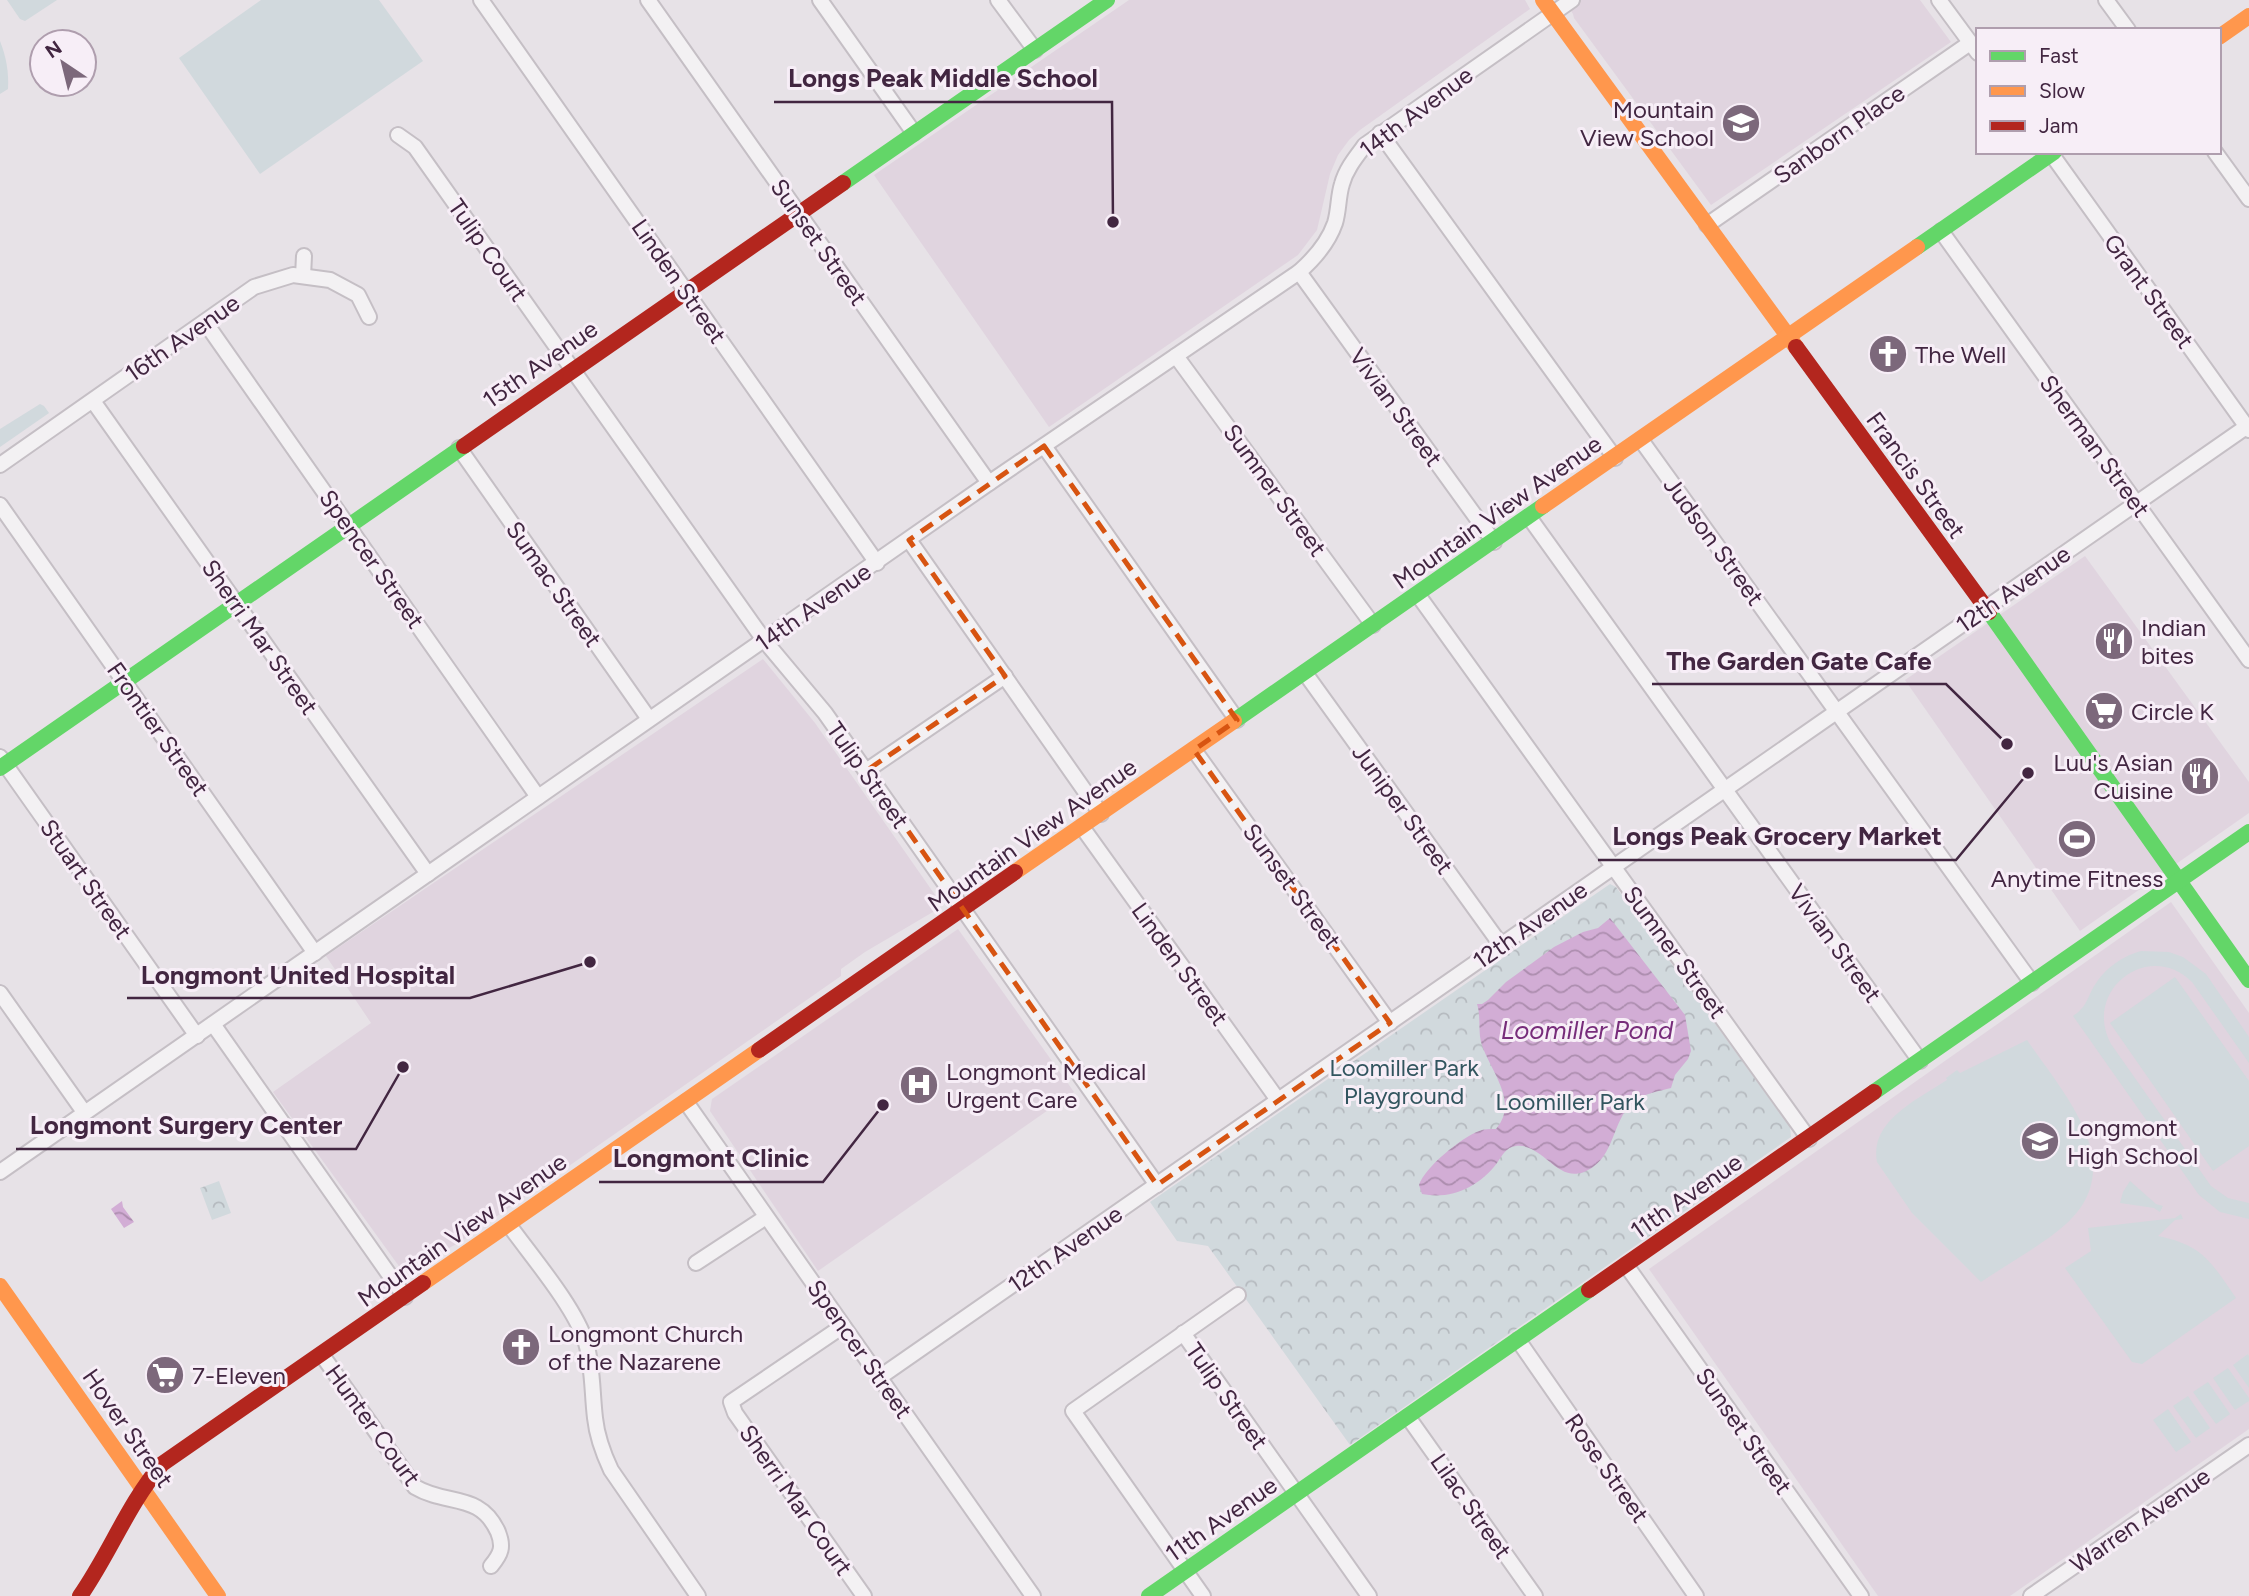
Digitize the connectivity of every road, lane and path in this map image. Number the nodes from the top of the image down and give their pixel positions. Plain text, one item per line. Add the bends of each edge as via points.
1 (481, 0) edge
2 (648, 0) edge
3 (820, 0) edge
4 (998, 0) edge
5 (1107, 0) edge
6 (1572, 0) edge
7 (1939, 0) edge
8 (2106, 0) edge
9 (1548, 6) edge
10 (2249, 16) edge
11 (2126, 28) edge
12 (2221, 36) edge
13 (1974, 48) edge
14 (1035, 50) junction
15 (914, 133) junction
16 (1380, 133) junction
17 (398, 135) dead end
18 (2050, 154) edge
19 (2052, 154) edge
20 (2216, 154) edge
21 (2249, 199) edge
22 (798, 213) junction
23 (1707, 225) junction
24 (1941, 231) junction
25 (304, 256) dead end
26 (1299, 272) junction
27 (303, 276) junction
28 (686, 290) junction
29 (369, 317) dead end
30 (205, 322) junction
31 (1788, 337) junction
32 (1176, 356) junction
33 (573, 370) junction
34 (93, 401) junction
35 (2248, 427) edge
36 (1641, 440) junction
37 (1044, 446) junction
38 (459, 448) junction
39 (1615, 457) junction
40 (0, 465) edge
41 (989, 483) junction
42 (2136, 503) junction
43 (0, 505) edge
44 (1530, 517) junction
45 (348, 526) junction
46 (909, 540) junction
47 (1494, 542) junction
48 (877, 563) junction
49 (1418, 594) junction
50 (236, 604) junction
51 (1985, 608) junction
52 (1373, 625) junction
53 (764, 640) junction
54 (2249, 660) edge
55 (1305, 673) junction
56 (1005, 676) junction
57 (124, 681) junction
58 (1836, 712) junction
59 (649, 719) junction
60 (1237, 720) junction
61 (1194, 750) junction
62 (2, 763) edge
63 (866, 771) junction
64 (1725, 790) junction
65 (538, 797) junction
66 (1101, 814) junction
67 (1083, 827) junction
68 (2249, 832) edge
69 (1614, 867) junction
70 (428, 874) junction
71 (2180, 880) junction
72 (962, 911) junction
73 (1501, 945) junction
74 (314, 953) junction
75 (2249, 979) edge
76 (2032, 984) junction
77 (0, 993) edge
78 (1390, 1023) junction
79 (213, 1024) junction
80 (197, 1036) junction
81 (1920, 1061) junction
82 (1278, 1100) junction
83 (687, 1102) junction
84 (84, 1112) junction
85 (1809, 1139) junction
86 (0, 1172) edge
87 (1157, 1185) junction
88 (766, 1217) junction
89 (509, 1225) junction
90 (695, 1263) dead end
91 (1626, 1265) junction
92 (0, 1286) edge
93 (1238, 1295) dead end
94 (405, 1297) junction
95 (843, 1326) junction
96 (1183, 1334) junction
97 (1518, 1340) junction
98 (322, 1355) junction
99 (880, 1377) junction
100 (1408, 1417) junction
101 (2249, 1445) edge
102 (143, 1489) junction
103 (1296, 1494) junction
104 (491, 1566) dead end
105 (1185, 1571) junction
106 (80, 1596) edge
107 (218, 1596) edge
108 (698, 1596) edge
109 (864, 1596) edge
110 (1033, 1596) edge
111 (1149, 1596) edge
112 (1203, 1596) edge
113 (1369, 1596) edge
114 (1535, 1596) edge
115 (1696, 1596) edge
116 (1861, 1596) edge
117 (2031, 1596) edge

1 - 28 street, Linden Street
2 - 22 street, Sunset Street
3 - 15 street
4 - 14 street
5 - 14 street, 15th Avenue
6 - 9 street, 14th Avenue
7 - 13 street
8 - 11 street
9 - 16 street, 14th Avenue
9 - 23 street, Francis Street
10 - 12 street
13 - 23 street, Sanborn Place
14 - 15 street, 15th Avenue
15 - 22 street, 15th Avenue
16 - 26 street, 14th Avenue via 1351,163 1327,242
16 - 39 street
17 - 33 street, Tulip Court via 415,147
18 - 24 street, Mountain View Avenue
19 - 35 street, Grant Street
20 - 21 street
22 - 28 street, 15th Avenue
22 - 41 street, Sunset Street
23 - 31 street, Francis Street
24 - 31 street, Mountain View Avenue
24 - 42 street, Sherman Street
25 - 27 street
26 - 32 street, 14th Avenue
26 - 47 street, Vivian Street
27 - 29 street, 16th Avenue via 330,280 358,295
27 - 30 street, 16th Avenue via 254,288
28 - 33 street, 15th Avenue
28 - 48 street, Linden Street
30 - 34 street, 16th Avenue
30 - 45 street, Spencer Street
31 - 36 street, Mountain View Avenue
31 - 51 street, Francis Street
32 - 37 street, 14th Avenue
32 - 52 street, Sumner Street
33 - 38 street, 15th Avenue
33 - 53 street, Tulip Street
34 - 40 street, 16th Avenue
34 - 50 street, Sherri Mar Street
35 - 42 street, 12th Avenue
36 - 39 street, Mountain View Avenue
36 - 58 street, Judson Street
37 - 41 street, 14th Avenue
37 - 60 street
38 - 45 street, 15th Avenue
38 - 59 street, Sumac Street
39 - 44 street, Mountain View Avenue
41 - 46 street, 14th Avenue
42 - 51 street, 12th Avenue
42 - 54 street, Sherman Street
43 - 57 street, Frontier Street
44 - 47 street, Mountain View Avenue
44 - 64 street, Vivian Street
45 - 50 street, 15th Avenue
45 - 65 street, Spencer Street
46 - 48 street, 14th Avenue
46 - 56 street
47 - 49 street, Mountain View Avenue
48 - 53 street, 14th Avenue
49 - 52 street, Mountain View Avenue
49 - 69 street, Sumner Street
50 - 57 street, 15th Avenue
50 - 70 street, Sherri Mar Street
51 - 58 street, 12th Avenue
51 - 71 street, Francis Street
52 - 55 street, Mountain View Avenue
53 - 59 street, 14th Avenue
53 - 63 street, Tulip Street
55 - 60 street, Mountain View Avenue
55 - 73 street, Juniper Street
56 - 63 street
56 - 66 street
57 - 62 street, 15th Avenue
57 - 74 street, Frontier Street
58 - 64 street, 12th Avenue
58 - 76 street, Judson Street
59 - 65 street, 14th Avenue
60 - 61 street, Mountain View Avenue
61 - 66 street, Mountain View Avenue
61 - 78 street, Sunset Street
62 - 80 street, Stuart Street
63 - 72 street, Tulip Street
64 - 69 street, 12th Avenue
64 - 81 street, Vivian Street
65 - 70 street, 14th Avenue
66 - 67 street, Mountain View Avenue
67 - 72 street, Mountain View Avenue
67 - 82 street, Linden Street
68 - 71 street, 11th Avenue
69 - 73 street, 12th Avenue
69 - 85 street, Sumner Street
70 - 74 street, 14th Avenue
71 - 75 street, Francis Street
71 - 76 street, 11th Avenue
72 - 83 street, Mountain View Avenue
72 - 87 street, Tulip Street
73 - 78 street, 12th Avenue
74 - 79 street, 14th Avenue
76 - 81 street, 11th Avenue
77 - 84 street
78 - 82 street, 12th Avenue
79 - 80 street, 14th Avenue
79 - 94 street
80 - 84 street, 14th Avenue
81 - 85 street, 11th Avenue
82 - 87 street, 12th Avenue
83 - 88 street, Spencer Street
83 - 89 street, Mountain View Avenue
84 - 86 street, 14th Avenue
85 - 91 street, 11th Avenue
87 - 99 street, 12th Avenue
88 - 90 street
88 - 95 street, Spencer Street
89 - 94 street, Mountain View Avenue
89 - 108 street via 573,1315 585,1340 595,1421 611,1470
91 - 97 street, 11th Avenue
91 - 116 street, Sunset Street
92 - 102 street, Hover Street
93 - 96 street
94 - 98 street, Mountain View Avenue
95 - 99 street, Spencer Street
95 - 109 street, Sherri Mar Court via 731,1402
96 - 103 street, Tulip Street
96 - 105 street via 1073,1411
97 - 100 street, 11th Avenue
97 - 115 street, Rose Street
98 - 102 street, Mountain View Avenue via 162,1464
98 - 104 street, Hunter Court via 415,1487 473,1504 492,1520 503,1543
99 - 110 street, Spencer Street
100 - 103 street, 11th Avenue
100 - 114 street, Lilac Street
101 - 117 street, Warren Avenue
102 - 106 street, Mountain View Avenue
102 - 107 street, Hover Street
103 - 105 street, 11th Avenue
103 - 113 street, Tulip Street
105 - 111 street, 11th Avenue
105 - 112 street

